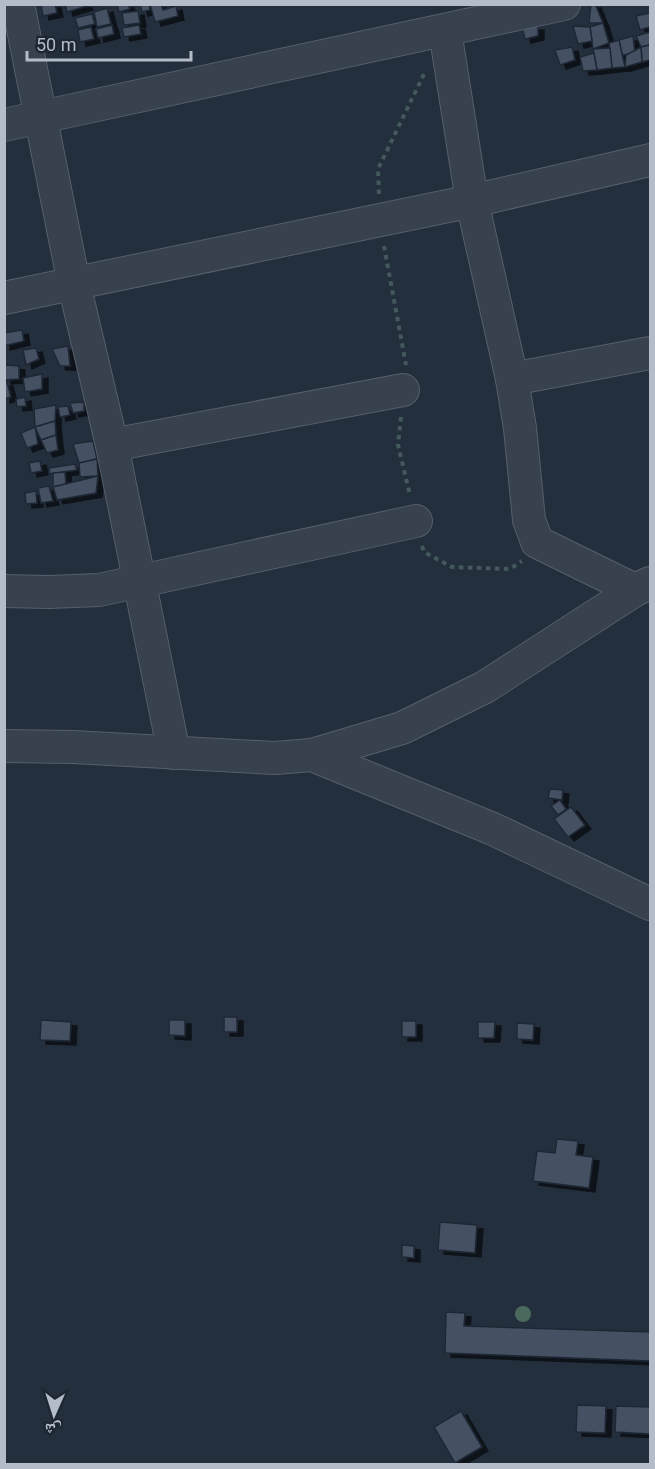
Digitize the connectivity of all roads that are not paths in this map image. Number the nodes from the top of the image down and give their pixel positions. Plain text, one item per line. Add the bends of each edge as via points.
1 (18, 4) edge
2 (564, 4) edge
3 (445, 31) junction
4 (39, 116) junction
5 (4, 124) edge
6 (651, 160) edge
7 (472, 201) junction
8 (74, 284) junction
9 (4, 298) edge
10 (651, 353) edge
11 (512, 379) junction
12 (403, 390) road end
13 (112, 445) junction
14 (416, 522) road end
15 (141, 582) junction
16 (643, 587) edge
17 (4, 591) edge
18 (4, 746) edge
19 (174, 753) junction
20 (312, 755) junction
21 (651, 904) edge

1 - 4 street
2 - 3 street
3 - 4 street
3 - 7 street
4 - 5 street
4 - 8 street
6 - 7 street
7 - 8 street
7 - 11 street
8 - 9 street
8 - 13 street
10 - 11 street
11 - 16 street via 529,520 537,542
12 - 13 street
13 - 15 street
14 - 15 street
15 - 17 street via 99,590
15 - 19 street
16 - 20 street via 485,687 402,728
18 - 19 street
19 - 20 street via 275,758
20 - 21 street via 493,829

